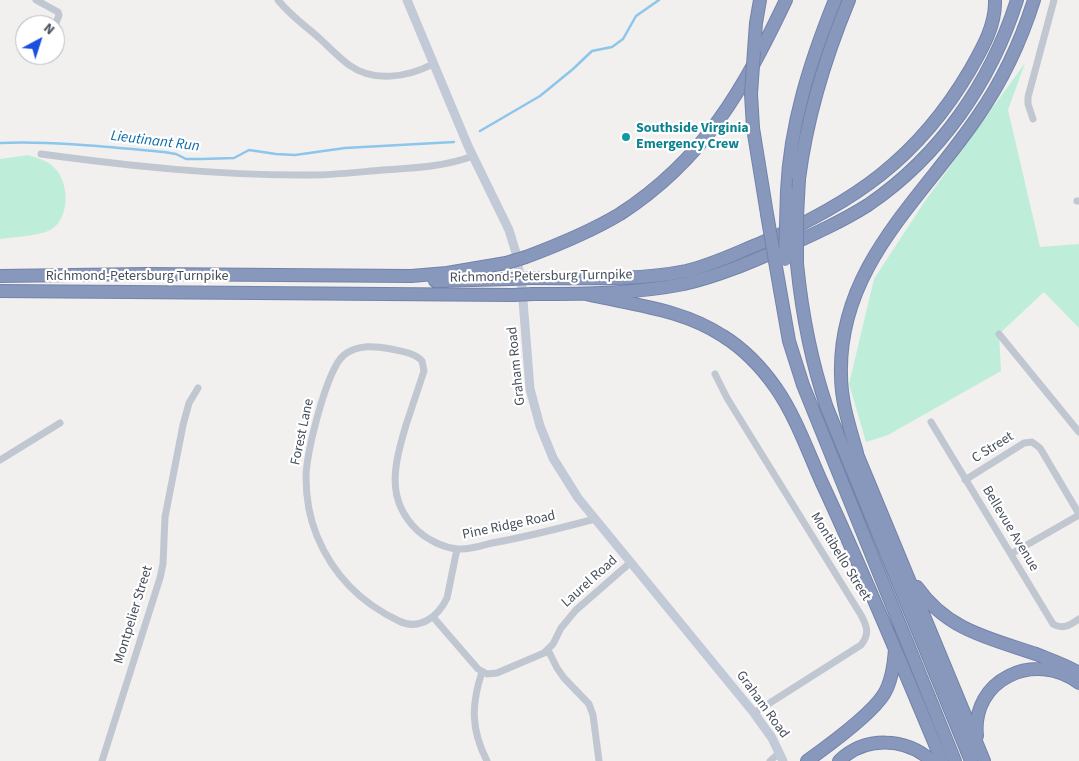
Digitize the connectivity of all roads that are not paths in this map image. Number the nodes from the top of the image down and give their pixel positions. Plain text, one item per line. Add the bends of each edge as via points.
1 (36, 0) edge
2 (278, 0) edge
3 (407, 0) edge
4 (760, 0) edge
5 (785, 0) edge
6 (836, 0) edge
7 (849, 0) edge
8 (857, 0) edge
9 (995, 0) edge
10 (1017, 0) edge
11 (1034, 0) edge
12 (1054, 0) edge
13 (59, 15) edge
14 (433, 64) junction
15 (819, 81) junction
16 (1033, 119) dead end
17 (42, 154) dead end
18 (473, 156) junction
19 (786, 264) junction
20 (0, 276) edge
21 (376, 276) junction
22 (799, 289) junction
23 (0, 291) edge
24 (586, 294) junction
25 (999, 334) dead end
26 (715, 374) dead end
27 (422, 376) joint
28 (198, 388) dead end
29 (930, 422) dead end
30 (60, 423) dead end
31 (1079, 432) edge
32 (857, 453) junction
33 (0, 460) edge
34 (833, 462) junction
35 (965, 480) junction
36 (1079, 515) edge
37 (595, 519) junction
38 (457, 549) junction
39 (1011, 554) junction
40 (631, 562) junction
41 (905, 571) junction
42 (875, 603) junction
43 (433, 617) junction
44 (1079, 619) edge
45 (895, 648) junction
46 (548, 650) junction
47 (482, 672) junction
48 (1079, 673) edge
49 (1079, 683) edge
50 (754, 713) junction
51 (781, 757) edge
52 (979, 758) edge
53 (102, 761) edge
54 (487, 761) edge
55 (599, 761) edge
56 (770, 761) edge
57 (807, 761) edge
58 (838, 761) edge
59 (932, 761) edge
60 (942, 761) edge
61 (955, 761) edge

1 - 13 street
2 - 14 street via 357,70 388,76 414,72
3 - 14 main road, Graham Road
4 - 19 highway, bridge via 751,94 753,128 767,214
5 - 21 highway, Richmond-Petersburg Turnpike, bridge via 759,57 732,103 693,153 618,215 566,241 506,263 447,273
6 - 19 highway, bridge via 799,105 788,165
7 - 15 highway
8 - 15 highway
9 - 21 highway, bridge via 994,16 983,47 946,108 928,129 894,164 860,191 786,232 725,258 686,270 625,277 412,282
10 - 24 highway, Richmond-Petersburg Turnpike via 1001,45 959,116 900,181 867,205 824,230 733,270 646,290
11 - 32 highway via 998,85 957,146 877,250 858,284 846,320 841,374 844,404
12 - 16 street via 1028,97
14 - 18 main road, Graham Road
15 - 19 highway, bridge via 806,132 797,216
17 - 18 street via 192,170 309,175 444,164
18 - 37 main road, Graham Road via 509,230 516,253 526,320 530,389 540,426 553,458
19 - 22 highway
19 - 34 highway via 791,322 803,385
20 - 21 highway, Richmond-Petersburg Turnpike
22 - 32 highway via 808,308 816,348 832,396
22 - 52 highway via 810,351 827,408
23 - 24 highway, Richmond-Petersburg Turnpike, bridge
24 - 42 highway via 644,305 695,322 723,336 752,359 786,403
25 - 31 street
26 - 50 street, Montibello Street via 868,630 861,645
27 - 38 street, Pine Ridge Road via 396,463 396,496 405,516 419,532 439,544
27 - 43 street, Forest Lane via 424,366 419,358 397,350 366,346 344,356 328,381 311,444 307,490 317,536 344,581 370,605 402,622 420,624
28 - 53 street, Montpelier Street via 189,403 183,425 165,517 160,578
29 - 35 street, Bellevue Avenue
30 - 33 street
32 - 41 highway
34 - 42 highway
34 - 61 highway
35 - 36 street, C Street via 1027,442 1037,445
35 - 39 street, Bellevue Avenue
36 - 39 street
37 - 38 street, Pine Ridge Road
37 - 40 main road, Graham Road
38 - 43 street via 447,598
39 - 44 street, Bellevue Avenue via 1053,624 1066,627
40 - 46 street, Laurel Road via 568,618
40 - 50 main road, Graham Road
41 - 48 highway via 934,608 956,625
41 - 52 highway
42 - 45 highway
43 - 47 street
45 - 57 highway via 888,684 877,703
45 - 60 highway
46 - 47 street via 497,673
46 - 55 street via 564,678 589,704
47 - 54 street via 476,695 474,728
49 - 52 highway via 1062,672 1046,668 1026,669 1002,680 988,694 978,713
50 - 51 main road, Graham Road
51 - 56 street
58 - 59 highway via 859,748 886,742 909,747

